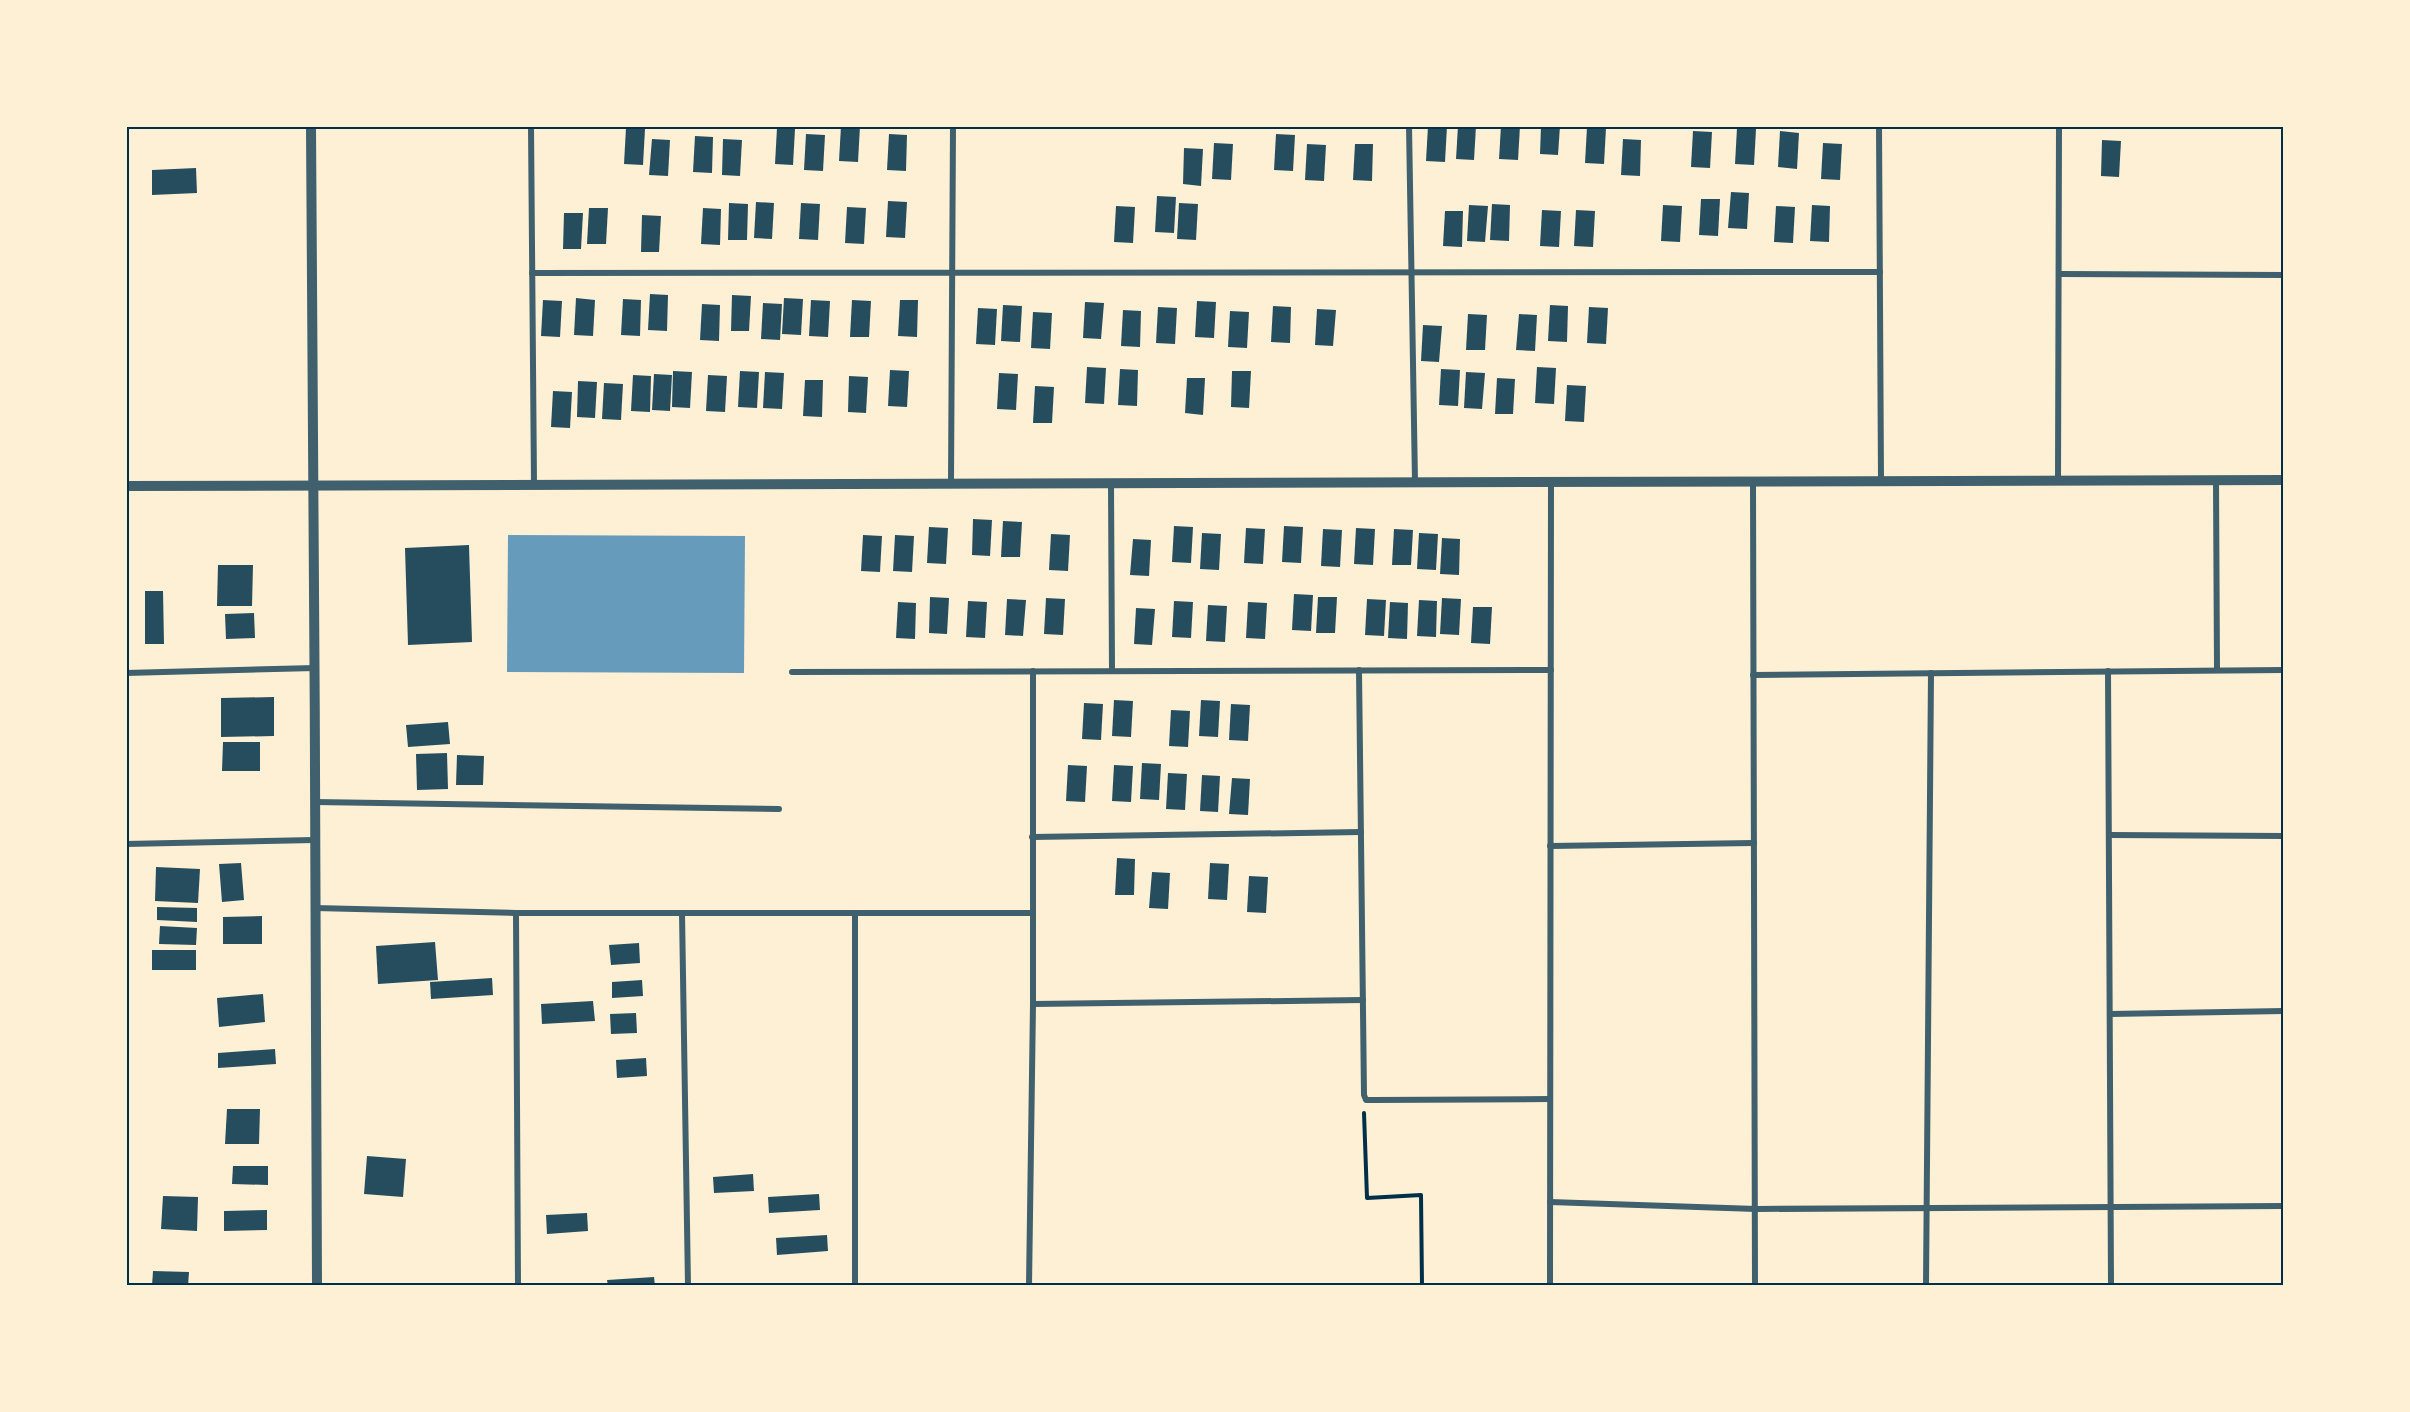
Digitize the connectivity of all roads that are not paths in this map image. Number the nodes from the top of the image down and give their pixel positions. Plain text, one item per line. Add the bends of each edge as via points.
1 (311, 126) edge
2 (531, 126) edge
3 (953, 126) edge
4 (1408, 126) edge
5 (1879, 126) edge
6 (2059, 126) edge
7 (1411, 272) junction
8 (1880, 272) junction
9 (532, 273) junction
10 (952, 273) junction
11 (2060, 274) junction
12 (2284, 275) edge
13 (2216, 480) junction
14 (2284, 480) edge
15 (1881, 481) junction
16 (2058, 481) junction
17 (1415, 482) junction
18 (1551, 482) junction
19 (1753, 482) junction
20 (316, 484) junction
21 (534, 484) junction
22 (951, 484) junction
23 (1111, 484) junction
24 (126, 486) edge
25 (316, 668) junction
26 (1359, 670) junction
27 (1551, 670) junction
28 (2217, 670) junction
29 (2284, 670) edge
30 (1033, 671) junction
31 (1113, 671) junction
32 (2108, 671) junction
33 (792, 672) dead end
34 (126, 673) edge
35 (1931, 673) junction
36 (1753, 675) junction
37 (315, 802) junction
38 (779, 808) dead end
39 (1361, 832) junction
40 (2109, 835) junction
41 (2284, 836) edge
42 (1032, 837) junction
43 (314, 840) junction
44 (1754, 843) junction
45 (126, 844) edge
46 (1550, 846) junction
47 (315, 908) junction
48 (516, 913) junction
49 (682, 913) junction
50 (1031, 913) junction
51 (855, 914) junction
52 (1363, 1000) junction
53 (1033, 1004) junction
54 (2284, 1011) edge
55 (2110, 1014) junction
56 (1550, 1099) junction
57 (1550, 1202) junction
58 (2284, 1206) edge
59 (1926, 1208) junction
60 (2111, 1208) junction
61 (1756, 1209) junction
62 (318, 1286) edge
63 (518, 1286) edge
64 (688, 1286) edge
65 (855, 1286) edge
66 (1029, 1286) edge
67 (1550, 1286) edge
68 (1755, 1286) edge
69 (1926, 1286) edge
70 (2111, 1286) edge

1 - 20 street
2 - 9 street
3 - 10 street
4 - 7 street
5 - 8 street
6 - 11 street
7 - 8 street
7 - 10 street
7 - 17 street
8 - 15 street
9 - 10 street
9 - 21 street
10 - 22 street
11 - 12 street
11 - 16 street
13 - 14 street
13 - 16 street
13 - 28 street
15 - 16 street
15 - 19 street
17 - 18 street
17 - 23 street
18 - 19 street
18 - 27 street
19 - 36 street
20 - 21 street
20 - 24 street
20 - 25 street
21 - 22 street
22 - 23 street
23 - 31 street
25 - 34 street
25 - 37 street
26 - 27 street
26 - 31 street
26 - 39 street
27 - 46 street
28 - 29 street
28 - 32 street
30 - 31 street
30 - 33 street
30 - 42 street
32 - 35 street
32 - 40 street
35 - 36 street
35 - 59 street
36 - 44 street
37 - 38 street
37 - 43 street
39 - 42 street
39 - 52 street
40 - 41 street
40 - 55 street
42 - 50 street
43 - 45 street
43 - 47 street
44 - 46 street
44 - 61 street
46 - 56 street
47 - 48 street
47 - 62 street
48 - 49 street
48 - 63 street
49 - 51 street
49 - 64 street
50 - 51 street
50 - 53 street
51 - 65 street
52 - 53 street
52 - 56 street via 1366,1100
53 - 66 street
54 - 55 street
55 - 60 street
56 - 57 street
57 - 61 street
57 - 67 street
58 - 60 street
59 - 60 street
59 - 61 street
59 - 69 street
60 - 70 street
61 - 68 street

